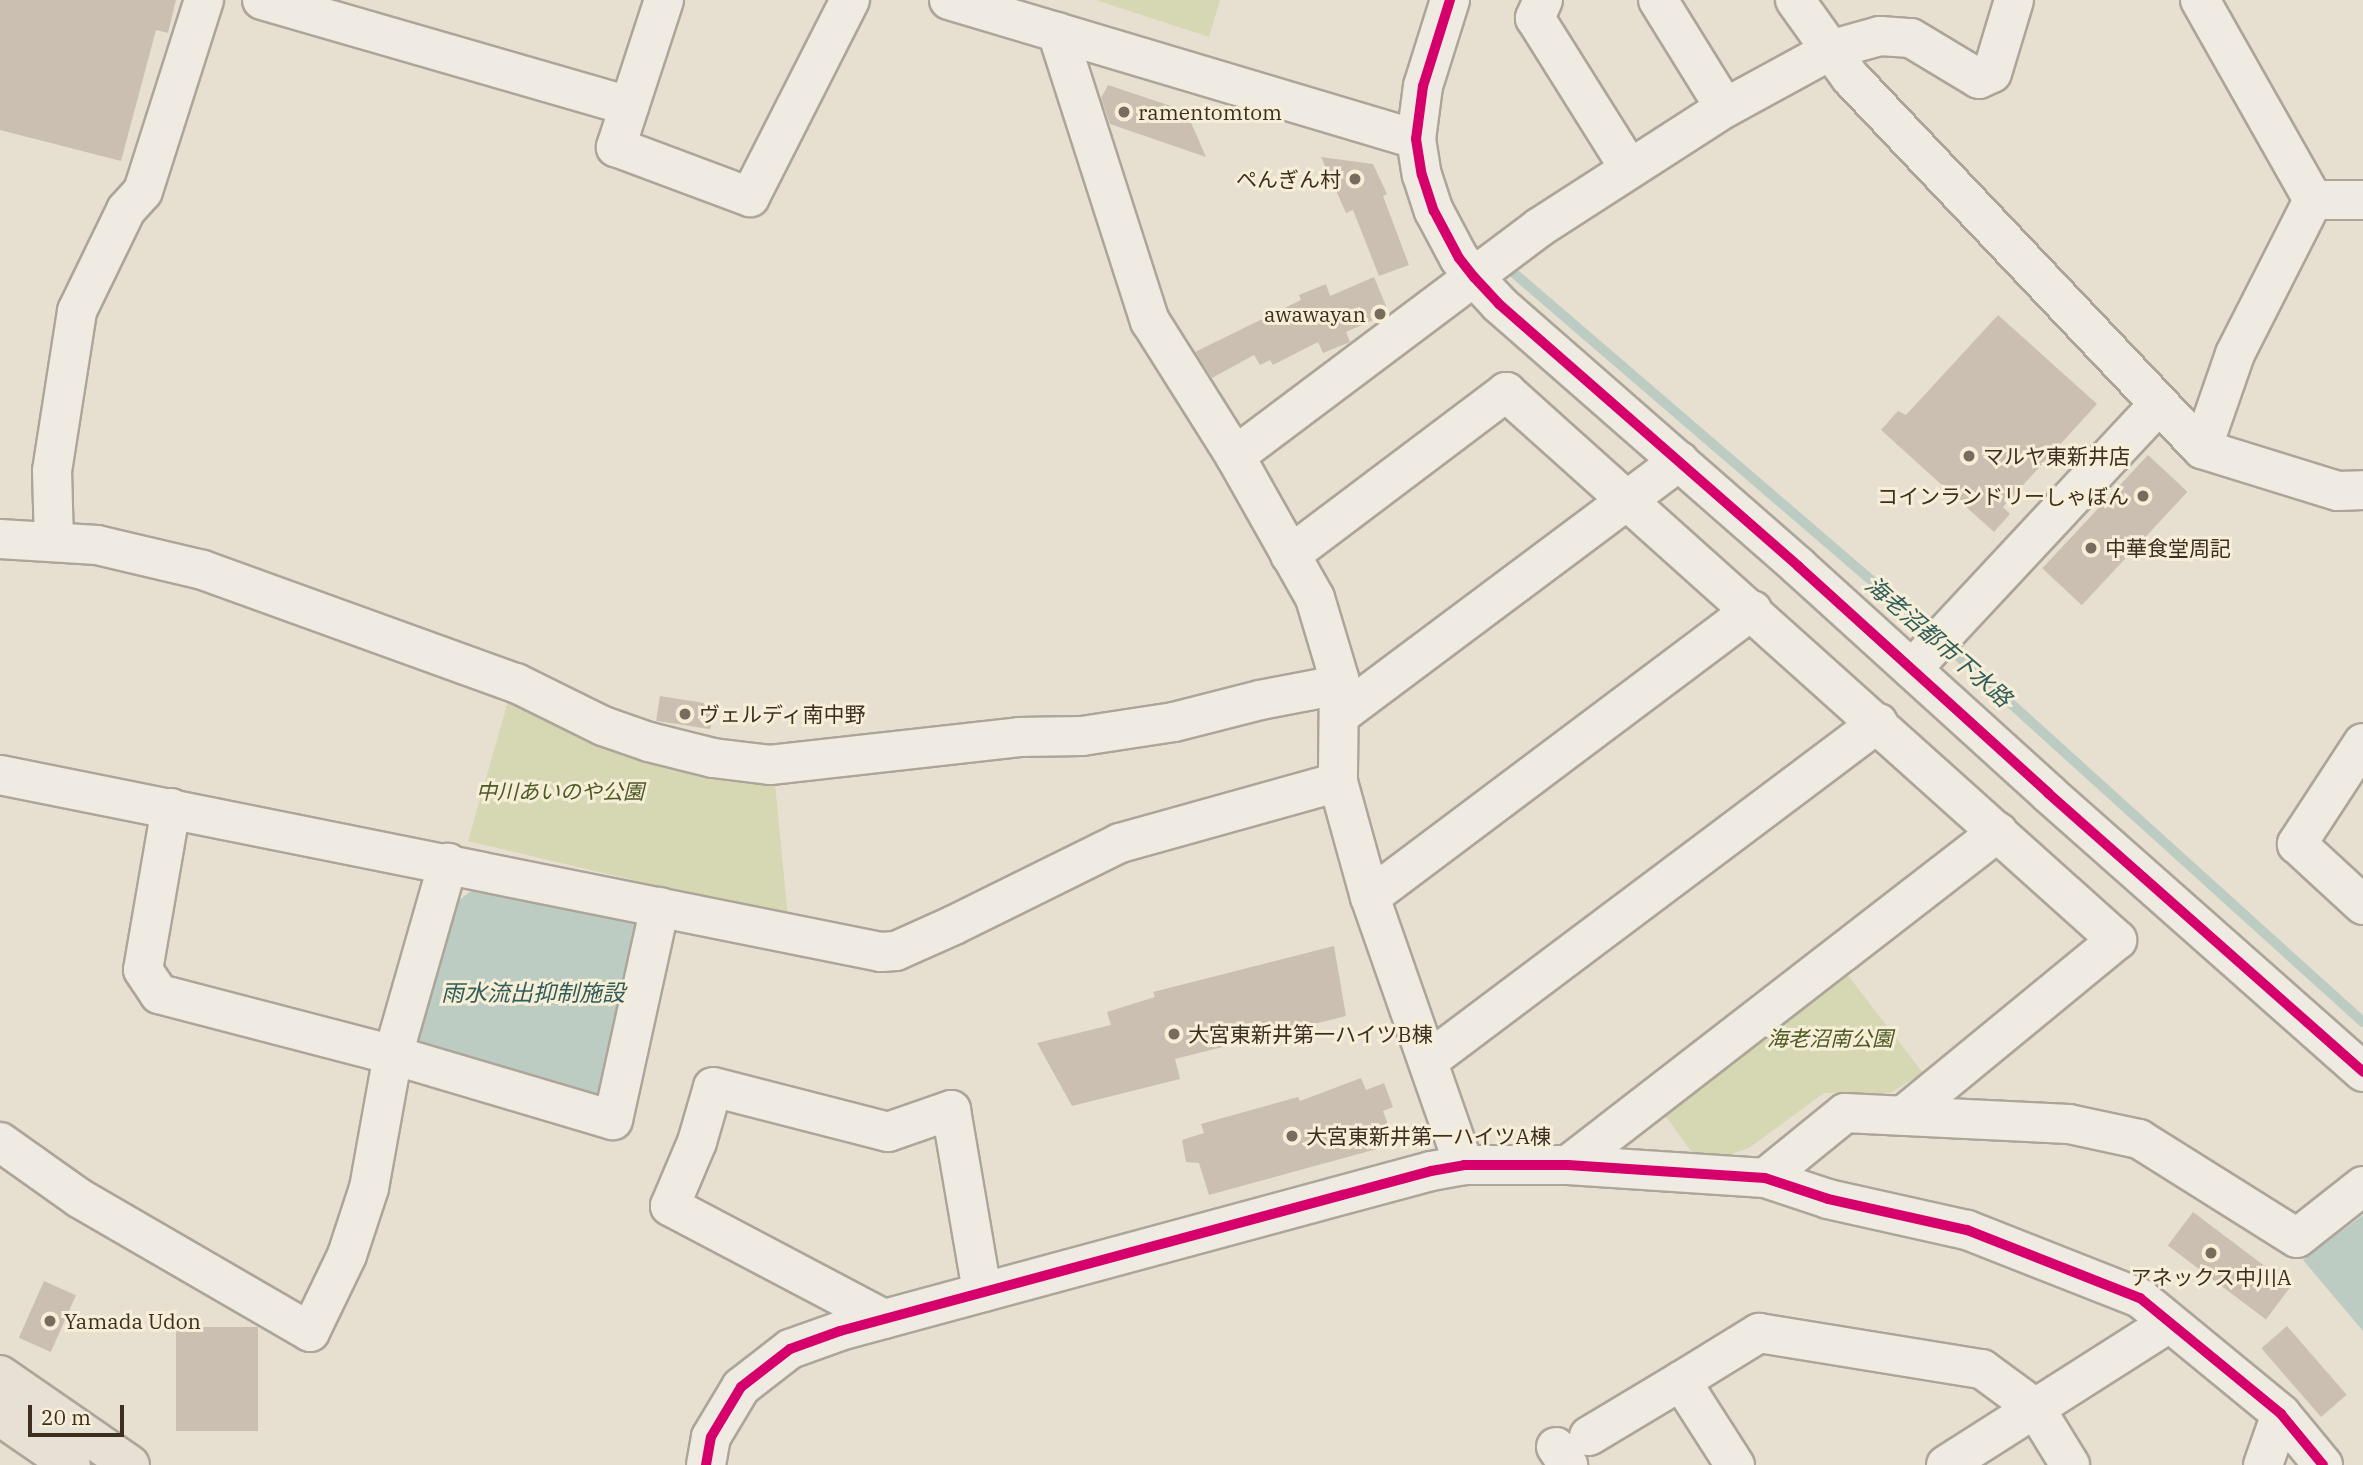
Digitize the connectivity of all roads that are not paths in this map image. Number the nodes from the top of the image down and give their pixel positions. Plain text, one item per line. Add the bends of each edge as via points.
1 (204, 0) edge
2 (262, 0) edge
3 (664, 0) edge
4 (850, 0) edge
5 (949, 0) edge
6 (1450, 0) edge
7 (1543, 0) edge
8 (1658, 0) edge
9 (1795, 0) edge
10 (2014, 0) edge
11 (2200, 0) edge
12 (1057, 32) junction
13 (1833, 49) junction
14 (629, 106) junction
15 (1725, 108) junction
16 (1416, 139) junction
17 (1629, 168) junction
18 (2313, 200) junction
19 (2363, 200) edge
20 (1474, 277) junction
21 (2159, 404) junction
22 (2202, 449) junction
23 (1235, 456) junction
24 (1679, 461) junction
25 (2363, 490) edge
26 (1628, 499) junction
27 (0, 539) edge
28 (54, 542) junction
29 (1290, 555) junction
30 (1752, 610) junction
31 (1918, 661) junction
32 (1339, 700) junction
33 (1878, 723) junction
34 (2363, 744) edge
35 (0, 775) edge
36 (1338, 782) junction
37 (171, 808) junction
38 (1998, 832) junction
39 (448, 863) junction
40 (1370, 897) junction
41 (2363, 905) edge
42 (660, 907) junction
43 (393, 1055) junction
44 (1428, 1061) junction
45 (2363, 1072) edge
46 (1904, 1115) junction
47 (0, 1142) edge
48 (1464, 1165) junction
49 (1568, 1165) junction
50 (1765, 1178) junction
51 (2363, 1186) edge
52 (982, 1293) junction
53 (884, 1319) junction
54 (2169, 1323) junction
55 (0, 1375) edge
56 (1681, 1381) junction
57 (2035, 1408) junction
58 (2281, 1415) junction
59 (0, 1416) edge
60 (1571, 1449) edge
61 (71, 1465) edge
62 (130, 1465) edge
63 (706, 1465) edge
64 (1735, 1465) edge
65 (1946, 1465) edge
66 (2070, 1465) edge
67 (2263, 1465) edge
68 (2323, 1465) edge

1 - 28 street via 143,191 126,210 77,311 52,471
2 - 14 street
3 - 14 street
4 - 14 street via 750,197 616,147
5 - 12 street
6 - 16 street via 1423,86
7 - 17 street via 1535,18
8 - 15 street
9 - 13 street
10 - 13 street via 1992,73 1979,79 1910,38 1880,36
11 - 18 street
12 - 16 street
12 - 23 street via 1150,321
13 - 15 street
13 - 21 street via 1850,77
15 - 17 street
16 - 20 street via 1433,211 1458,258
17 - 20 street
18 - 19 street
18 - 22 street via 2235,354
20 - 23 street
20 - 24 street
21 - 22 street
21 - 31 street
22 - 25 street via 2338,491
23 - 29 street
24 - 26 street
24 - 31 street
26 - 29 street via 1506,392
26 - 30 street
26 - 32 street
27 - 28 street
28 - 32 street via 97,545 204,570 516,683 603,726 713,758 770,765 1019,737 1082,736 1174,722 1261,699
29 - 32 street via 1315,598
30 - 33 street
30 - 40 street
31 - 45 street
32 - 36 street
33 - 38 street
33 - 44 street
34 - 41 street via 2297,844
35 - 37 street
36 - 40 street
36 - 42 street via 1120,843 896,951 881,952
37 - 39 street
37 - 43 street via 143,971 159,994
38 - 46 street via 2118,940
38 - 49 street
39 - 42 street
39 - 43 street
40 - 44 street
42 - 43 street via 613,1120
43 - 47 street via 369,1188 347,1255 310,1332 79,1199
44 - 48 street
46 - 50 street via 1845,1113
46 - 51 street via 2069,1124 2138,1139 2297,1238
48 - 49 street
48 - 52 street
49 - 50 street
50 - 54 street via 1828,1199 1967,1230 2140,1298
52 - 53 street
52 - 53 street via 951,1110 888,1132 713,1087 697,1142 670,1206
53 - 63 street via 790,1349 741,1387 711,1437
54 - 57 street
54 - 58 street
55 - 62 main road
56 - 57 street via 1759,1333 1982,1369
56 - 60 street
56 - 64 street
57 - 65 street
57 - 66 street
58 - 67 street
58 - 68 street
59 - 61 main road

